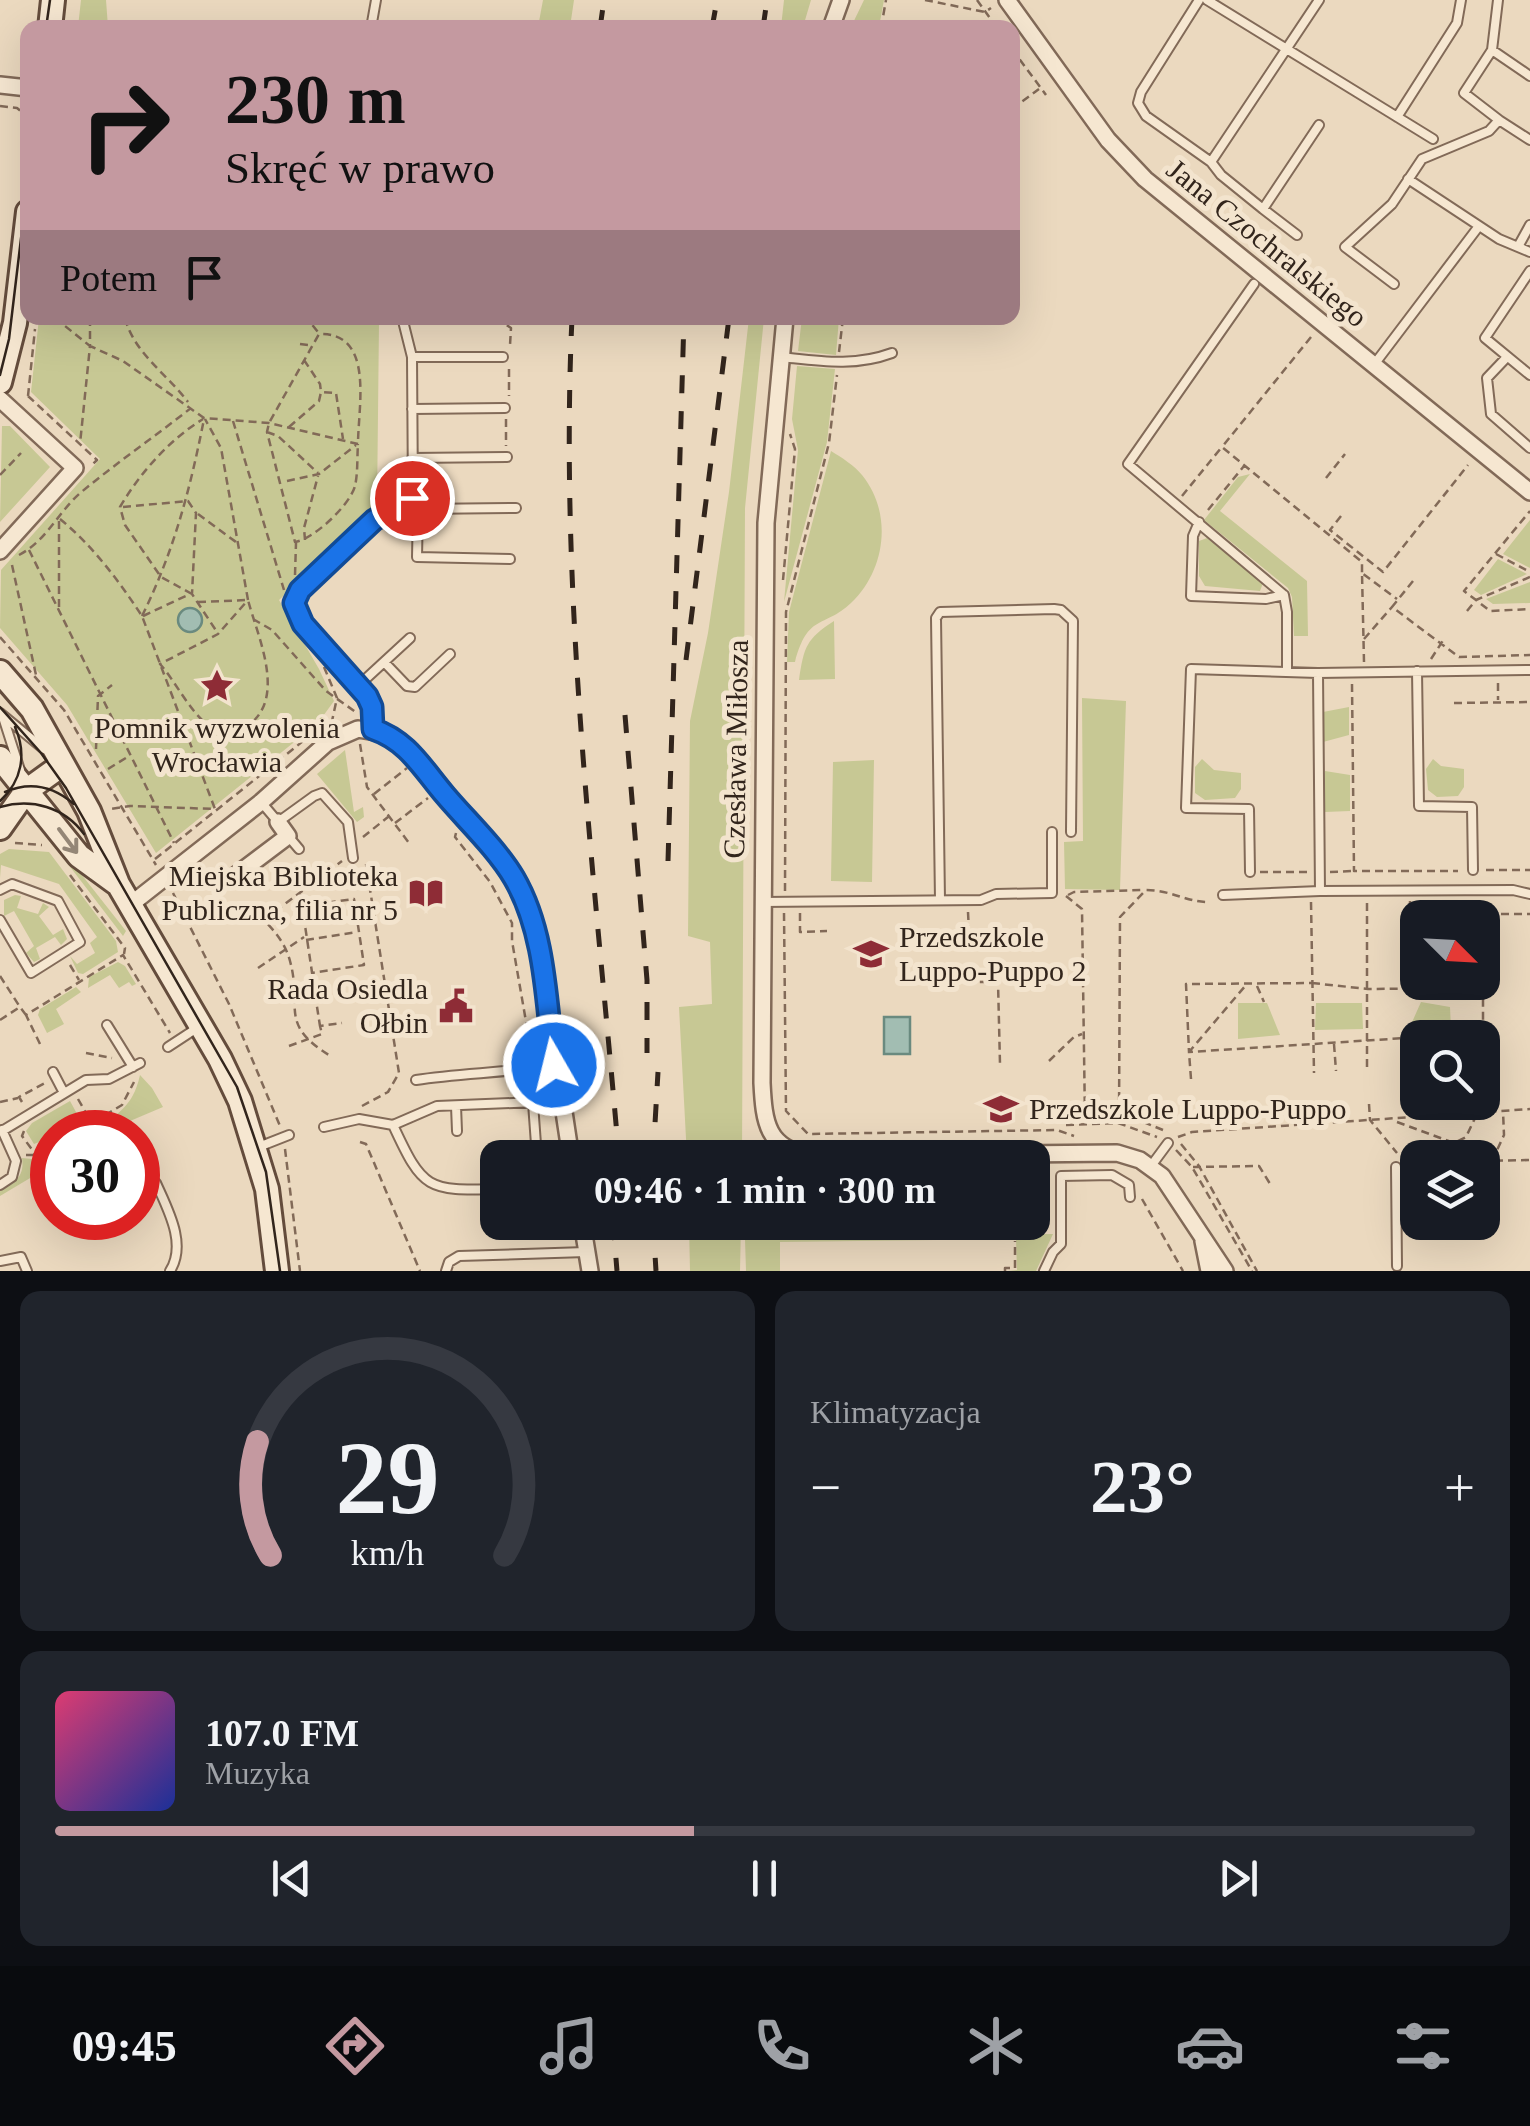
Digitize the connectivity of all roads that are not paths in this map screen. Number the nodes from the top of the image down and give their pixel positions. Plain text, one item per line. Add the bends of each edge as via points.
1 (1199, 0) edge
2 (1207, 0) edge
3 (1319, 0) edge
4 (1461, 0) edge
5 (1498, 0) edge
6 (1020, 25) edge
7 (1286, 49) junction
8 (1492, 50) junction
9 (1530, 76) edge
10 (1397, 117) junction
11 (1498, 120) junction
12 (1319, 125) dead end
13 (1433, 139) dead end
14 (1530, 140) edge
15 (1211, 162) junction
16 (1408, 178) junction
17 (1264, 208) junction
18 (1530, 225) edge
19 (1478, 226) junction
20 (1297, 235) dead end
21 (1518, 245) junction
22 (20, 251) edge
23 (1530, 252) edge
24 (1530, 271) edge
25 (1254, 284) dead end
26 (1394, 284) dead end
27 (10, 299) edge
28 (406, 325) edge
29 (784, 325) edge
30 (892, 353) dead end
31 (503, 356) road end
32 (1506, 356) junction
33 (781, 357) junction
34 (412, 358) junction
35 (1373, 366) junction
36 (1530, 375) edge
37 (0, 382) edge
38 (0, 398) edge
39 (505, 408) dead end
40 (412, 410) junction
41 (1530, 448) edge
42 (507, 457) dead end
43 (412, 458) junction
44 (1530, 492) edge
45 (412, 498) junction
46 (516, 508) dead end
47 (418, 509) junction
48 (1199, 522) junction
49 (0, 551) edge
50 (510, 559) dead end
51 (1284, 596) junction
52 (410, 638) dead end
53 (450, 654) dead end
54 (384, 662) junction
55 (1530, 670) edge
56 (0, 672) edge
57 (1287, 672) junction
58 (1420, 672) junction
59 (1318, 673) junction
60 (358, 685) junction
61 (0, 713) edge
62 (372, 729) junction
63 (0, 758) edge
64 (62, 765) junction
65 (26, 790) junction
66 (0, 797) edge
67 (260, 802) junction
68 (1052, 832) dead end
69 (1071, 832) dead end
70 (5, 835) edge
71 (288, 836) junction
72 (353, 858) road end
73 (1473, 870) road end
74 (1250, 872) road end
75 (231, 879) dead end
76 (118, 884) junction
77 (0, 890) edge
78 (1316, 891) junction
79 (1530, 894) edge
80 (1222, 895) road end
81 (940, 900) junction
82 (775, 902) junction
83 (130, 905) junction
84 (0, 920) edge
85 (107, 1026) dead end
86 (200, 1026) junction
87 (168, 1047) dead end
88 (554, 1065) junction
89 (54, 1075) road end
90 (416, 1080) dead end
91 (64, 1093) junction
92 (560, 1101) junction
93 (532, 1103) junction
94 (456, 1106) junction
95 (393, 1125) junction
96 (324, 1127) dead end
97 (1, 1129) edge
98 (457, 1130) dead end
99 (285, 1132) road end
100 (535, 1140) edge
101 (568, 1140) edge
102 (776, 1140) edge
103 (1172, 1140) road end
104 (256, 1148) junction
105 (1050, 1152) edge
106 (1060, 1152) junction
107 (1400, 1164) road end
108 (1151, 1166) junction
109 (1061, 1176) junction
110 (0, 1184) edge
111 (480, 1188) edge
112 (160, 1192) edge
113 (1130, 1197) dead end
114 (584, 1240) edge
115 (1203, 1241) junction
116 (586, 1252) junction
117 (0, 1261) edge
118 (1398, 1266) dead end
119 (27, 1271) edge
120 (170, 1271) edge
121 (277, 1271) edge
122 (446, 1271) edge
123 (590, 1271) edge
124 (1044, 1271) edge
125 (1209, 1271) edge
126 (1225, 1271) edge

1 - 15 lane via 1138,103 1146,116
2 - 7 lane
3 - 7 lane
4 - 10 lane via 1457,23
5 - 8 lane
6 - 35 street, Jana Czochralskiego via 1144,180
7 - 10 lane
7 - 15 lane
8 - 9 lane
8 - 11 lane via 1464,93
10 - 13 lane
11 - 14 lane
11 - 16 lane via 1490,131 1422,159
12 - 17 lane
15 - 17 lane
16 - 19 lane
16 - 26 lane via 1392,204 1345,246
17 - 20 lane
18 - 21 lane
19 - 21 lane
19 - 35 lane
21 - 23 lane
22 - 27 street
24 - 32 lane via 1485,338
25 - 48 lane via 1128,464
27 - 37 street via 11,346
28 - 34 lane
29 - 33 street, Czesława Miłosza
30 - 33 lane via 868,362
31 - 34 lane
32 - 36 lane
32 - 41 lane via 1486,378 1491,414
33 - 82 street, Czesława Miłosza via 766,523
34 - 40 lane
35 - 44 street, Jana Czochralskiego
38 - 49 street via 75,468
39 - 40 lane
40 - 43 lane
42 - 43 lane
43 - 45 lane
45 - 47 lane
45 - 60 lane via 374,520 294,603 303,624
46 - 47 lane
47 - 50 lane via 417,557
48 - 51 lane
48 - 51 lane via 1191,596
51 - 57 lane
52 - 54 lane
53 - 54 lane via 416,687
54 - 60 lane
55 - 58 lane
56 - 64 street via 32,709
57 - 59 lane
57 - 74 lane via 1191,669 1186,808 1249,809
58 - 59 lane
58 - 73 lane via 1419,806 1472,807
59 - 78 lane
60 - 62 lane via 367,696
61 - 64 lane
61 - 65 lane
62 - 67 street via 344,732 328,742
62 - 88 street via 420,761 512,874 538,940
63 - 65 street
64 - 65 street
64 - 76 street
65 - 66 street
65 - 70 street
65 -> 76 street via 79,856
67 - 71 lane
67 - 83 street
68 - 81 lane via 1052,893
69 - 81 lane via 1073,621 1054,609 940,612
71 - 72 lane via 322,793 348,822
71 - 75 street
76 - 83 street
77 - 84 lane via 12,884 58,900 80,942 31,972
78 - 79 lane
78 - 80 lane
81 - 82 lane
82 - 102 street, Czesława Miłosza via 764,1112
83 - 86 street
85 - 91 lane via 137,1068 86,1080
86 - 87 lane
86 - 104 street via 240,1100
88 - 90 lane
88 - 92 street
89 - 91 lane
91 - 97 lane
92 - 93 lane
92 - 101 street
93 - 94 lane
93 - 100 lane
94 - 95 lane
94 - 98 lane
95 - 96 lane via 359,1118
95 - 111 lane via 423,1179 444,1189
97 - 110 lane via 16,1161 12,1177
99 - 104 lane
103 - 108 lane
104 - 121 street
105 - 106 street
106 - 108 street via 1116,1152
106 - 109 lane
107 - 118 lane
108 - 115 street
109 - 113 lane via 1117,1176 1129,1185
109 - 124 lane via 1061,1244
112 - 120 lane via 178,1244
114 - 116 street
115 - 125 street
115 - 126 street
116 - 122 lane via 459,1256
116 - 123 street
117 - 119 lane via 21,1257

